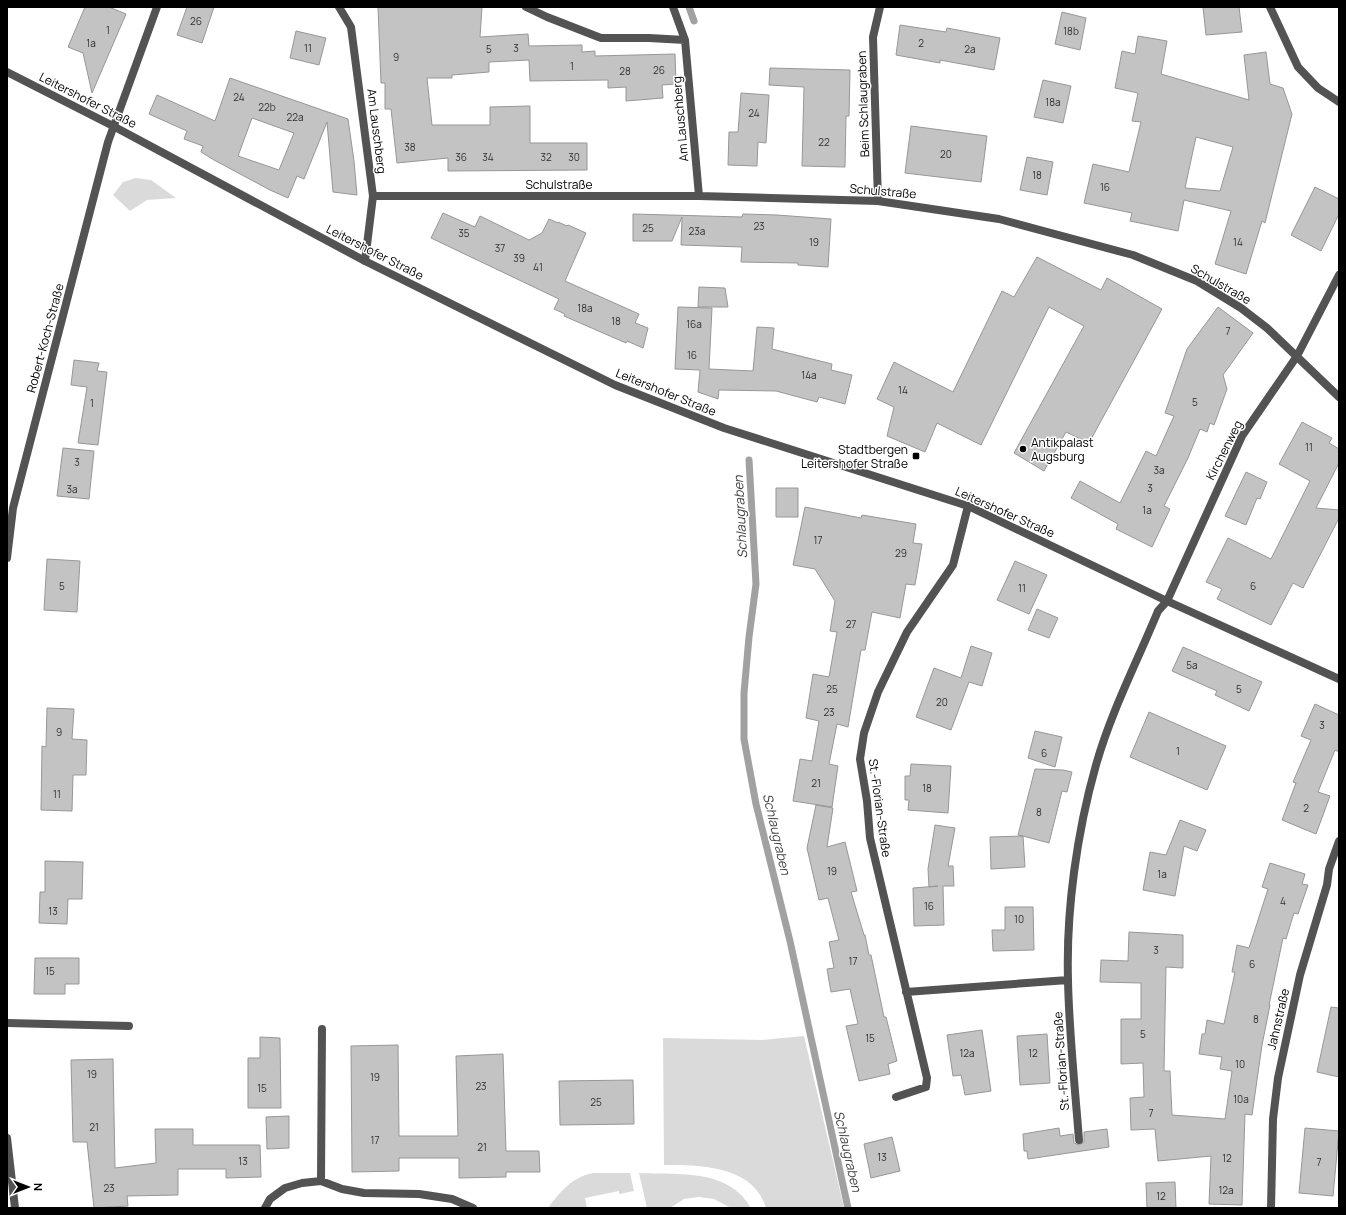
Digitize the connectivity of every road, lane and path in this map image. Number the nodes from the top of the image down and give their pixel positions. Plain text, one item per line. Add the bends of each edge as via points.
1 (157, 7) edge
2 (340, 7) edge
3 (526, 7) edge
4 (673, 7) edge
5 (880, 7) edge
6 (1270, 7) edge
7 (685, 40) junction
8 (7, 72) edge
9 (1339, 102) edge
10 (113, 126) junction
11 (373, 196) junction
12 (699, 196) junction
13 (878, 200) junction
14 (365, 261) junction
15 (1339, 275) edge
16 (1297, 356) junction
17 (1339, 397) edge
18 (968, 506) junction
19 (10, 508) edge
20 (7, 558) edge
21 (1167, 602) junction
22 (1339, 679) edge
23 (1339, 841) edge
24 (1068, 980) junction
25 (906, 992) junction
26 (7, 1023) edge
27 (129, 1026) dead end
28 (322, 1029) dead end
29 (896, 1097) dead end
30 (7, 1138) edge
31 (1079, 1140) dead end
32 (321, 1181) junction
33 (15, 1208) edge
34 (265, 1208) edge
35 (473, 1208) edge
36 (1271, 1208) edge

1 - 10 street, Robert-Koch-Straße
2 - 11 street, Am Lauschberg via 351,27
3 - 7 street via 547,18 601,38
4 - 7 street, Am Lauschberg
5 - 13 street, Beim Schlaugraben via 873,37
6 - 9 street via 1298,67 1318,88
7 - 12 street, Am Lauschberg
8 - 10 street, Leitershofer Straße
10 - 14 street, Leitershofer Straße
10 - 19 street, Robert-Koch-Straße
11 - 12 street, Schulstraße
11 - 14 street, Am Lauschberg
12 - 13 street, Schulstraße
13 - 16 street, Schulstraße via 999,219 1133,255 1197,282 1242,308
14 - 18 street, Leitershofer Straße via 615,385 731,431
15 - 16 street, Kirchenweg
16 - 17 street, Schulstraße
16 - 21 street, Kirchenweg via 1242,436
18 - 21 street, Leitershofer Straße
18 - 25 street, St.-Florian-Straße via 953,564 907,632 878,692 864,733 860,759 870,838
19 - 20 street, Robert-Koch-Straße
21 - 22 street, Leitershofer Straße
21 - 24 street, St.-Florian-Straße via 1158,611 1111,721 1096,764 1073,877 1068,934
23 - 36 street, Jahnstraße via 1300,975 1279,1072 1273,1119
24 - 25 street
24 - 31 street, St.-Florian-Straße
25 - 29 street, St.-Florian-Straße via 927,1078 926,1087
26 - 27 street
28 - 32 street
30 - 33 street
32 - 34 street via 285,1188 270,1199
32 - 35 street via 342,1189 364,1193 419,1194 452,1199

